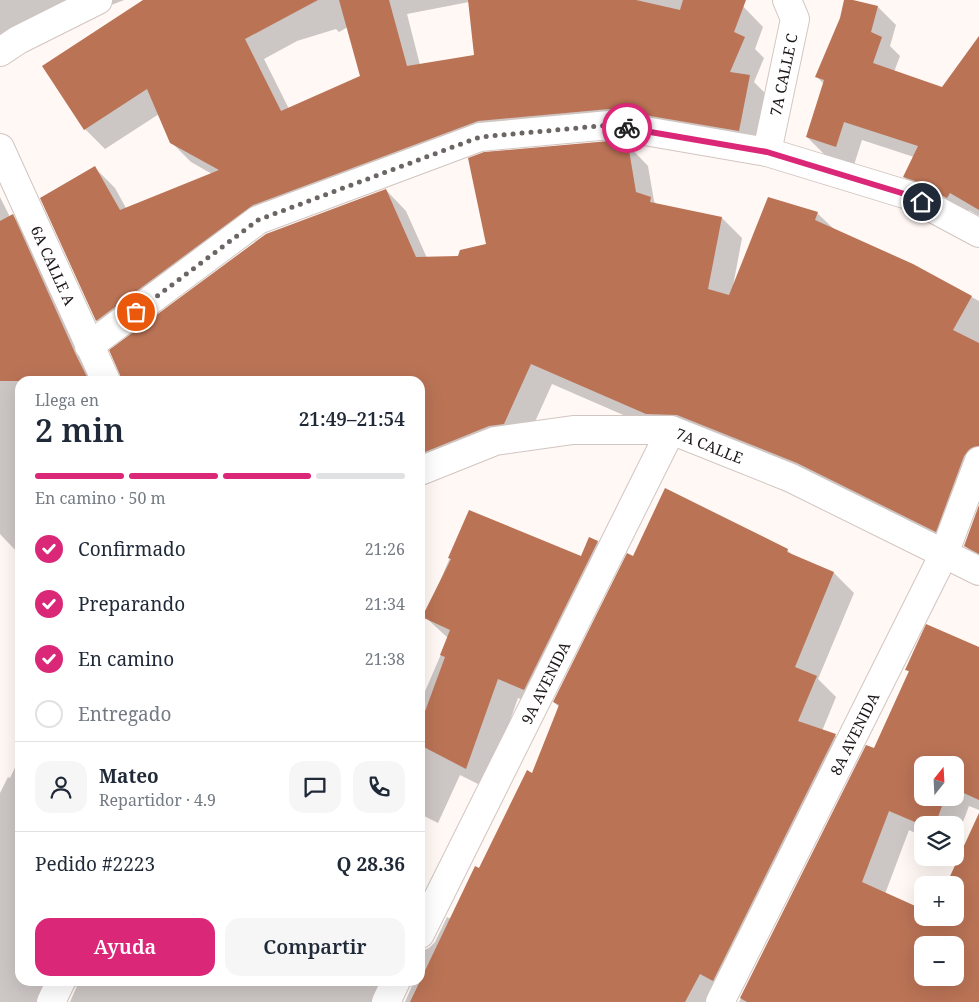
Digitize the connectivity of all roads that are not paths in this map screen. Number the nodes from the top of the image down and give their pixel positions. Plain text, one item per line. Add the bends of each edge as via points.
1 (98, 0) edge
2 (786, 0) edge
3 (0, 52) edge
4 (0, 148) edge
5 (767, 152) junction
6 (979, 233) edge
7 (89, 346) junction
8 (104, 376) edge
9 (671, 430) junction
10 (979, 461) edge
11 (425, 469) edge
12 (944, 554) junction
13 (979, 571) edge
14 (425, 924) edge
15 (59, 986) edge
16 (394, 986) edge
17 (51, 1002) edge
18 (386, 1002) edge
19 (720, 1002) edge

1 - 3 street
2 - 5 street, 7A CALLE C via 795,19
4 - 7 street, 6A CALLE A
5 - 6 street via 908,195
5 - 7 street via 610,125 480,137 258,220
7 - 8 street, 6A CALLE A
9 - 11 street, 7A CALLE via 572,430 495,440
9 - 12 street, 7A CALLE via 791,478
9 - 14 street, 9A AVENIDA
10 - 12 street, 8A AVENIDA
12 - 13 street, 7A CALLE
12 - 19 street, 8A AVENIDA
15 - 17 street
16 - 18 street

